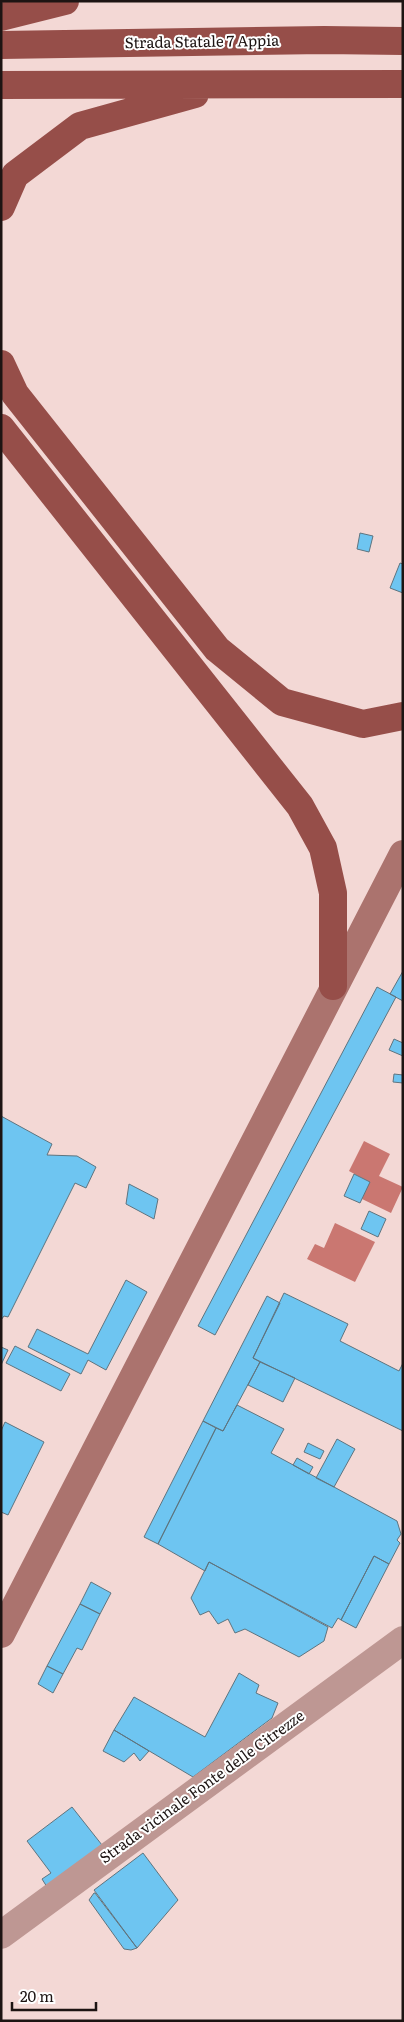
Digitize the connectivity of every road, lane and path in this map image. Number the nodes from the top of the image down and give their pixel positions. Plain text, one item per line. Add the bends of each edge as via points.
1 (65, 1) edge
2 (1, 17) edge
3 (403, 41) edge
4 (1, 45) edge
5 (403, 84) edge
6 (1, 85) edge
7 (230, 85) junction
8 (1, 207) edge
9 (1, 364) edge
10 (1, 428) edge
11 (403, 716) edge
12 (403, 854) edge
13 (333, 986) junction
14 (1, 1634) edge
15 (403, 1640) edge
16 (1, 1935) edge

1 - 2 highway
3 - 4 highway, Strada Statale 7 Appia
5 - 7 highway
6 - 7 highway
7 - 8 highway via 80,126 15,175
9 - 11 highway via 15,394 217,649 282,702 363,724
10 - 13 highway via 300,806 323,848 333,893
12 - 13 main road
13 - 14 main road
15 - 16 street, Strada vicinale Fonte delle Citrezze

